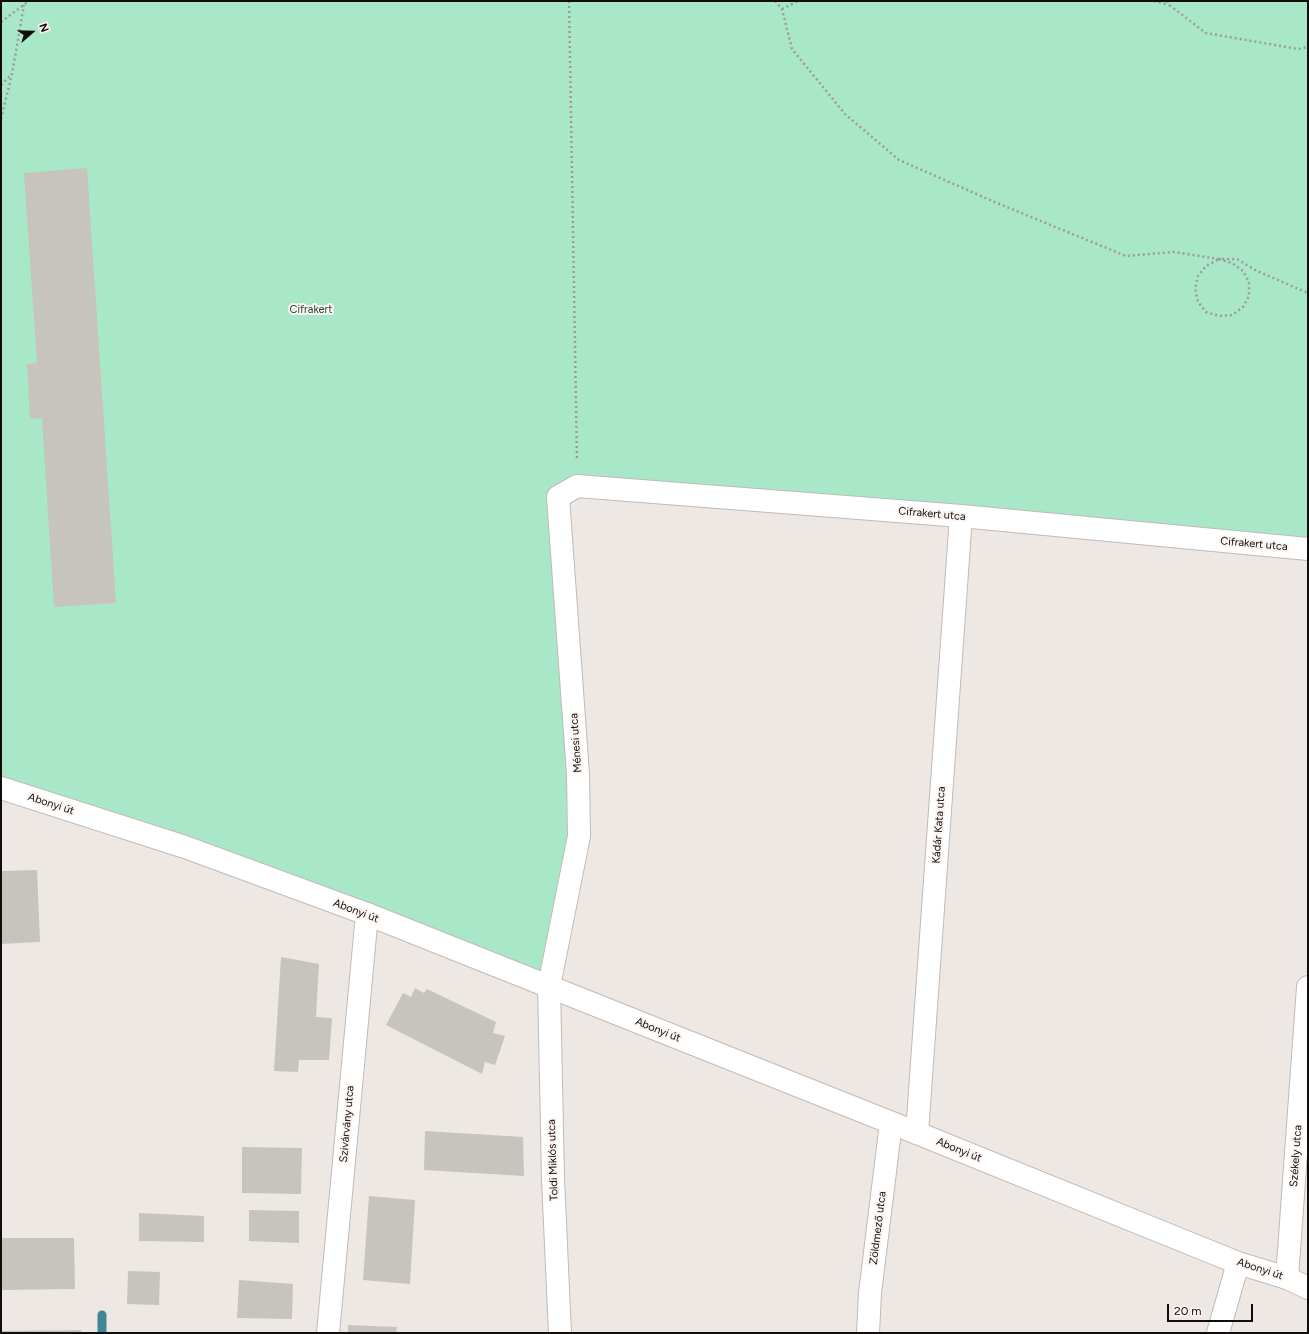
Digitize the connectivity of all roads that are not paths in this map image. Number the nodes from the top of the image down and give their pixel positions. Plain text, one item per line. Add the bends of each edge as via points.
1 (558, 497) joint
2 (961, 516) junction
3 (1308, 548) edge
4 (1, 788) edge
5 (367, 914) junction
6 (549, 986) junction
7 (1308, 987) edge
8 (891, 1123) junction
9 (917, 1133) junction
10 (1238, 1263) junction
11 (1287, 1278) junction
12 (1308, 1288) edge
13 (328, 1333) edge
14 (560, 1333) edge
15 (868, 1333) edge
16 (1218, 1333) edge

1 - 2 street, Cifrakert utca via 577,486
1 - 6 street, Ménesi utca via 578,774 578,836
2 - 3 street, Cifrakert utca
2 - 9 street, Kádár Kata utca
4 - 5 street, Abonyi út via 185,847
5 - 6 street, Abonyi út
5 - 13 street, Szivárvány utca
6 - 8 street, Abonyi út
6 - 14 street, Toldi Miklós utca via 553,1179
7 - 11 street, Székely utca
8 - 9 street, Abonyi út
8 - 15 street, Zöldmező utca via 870,1293
9 - 10 street, Abonyi út
10 - 11 street, Abonyi út
10 - 16 street
11 - 12 street, Abonyi út

